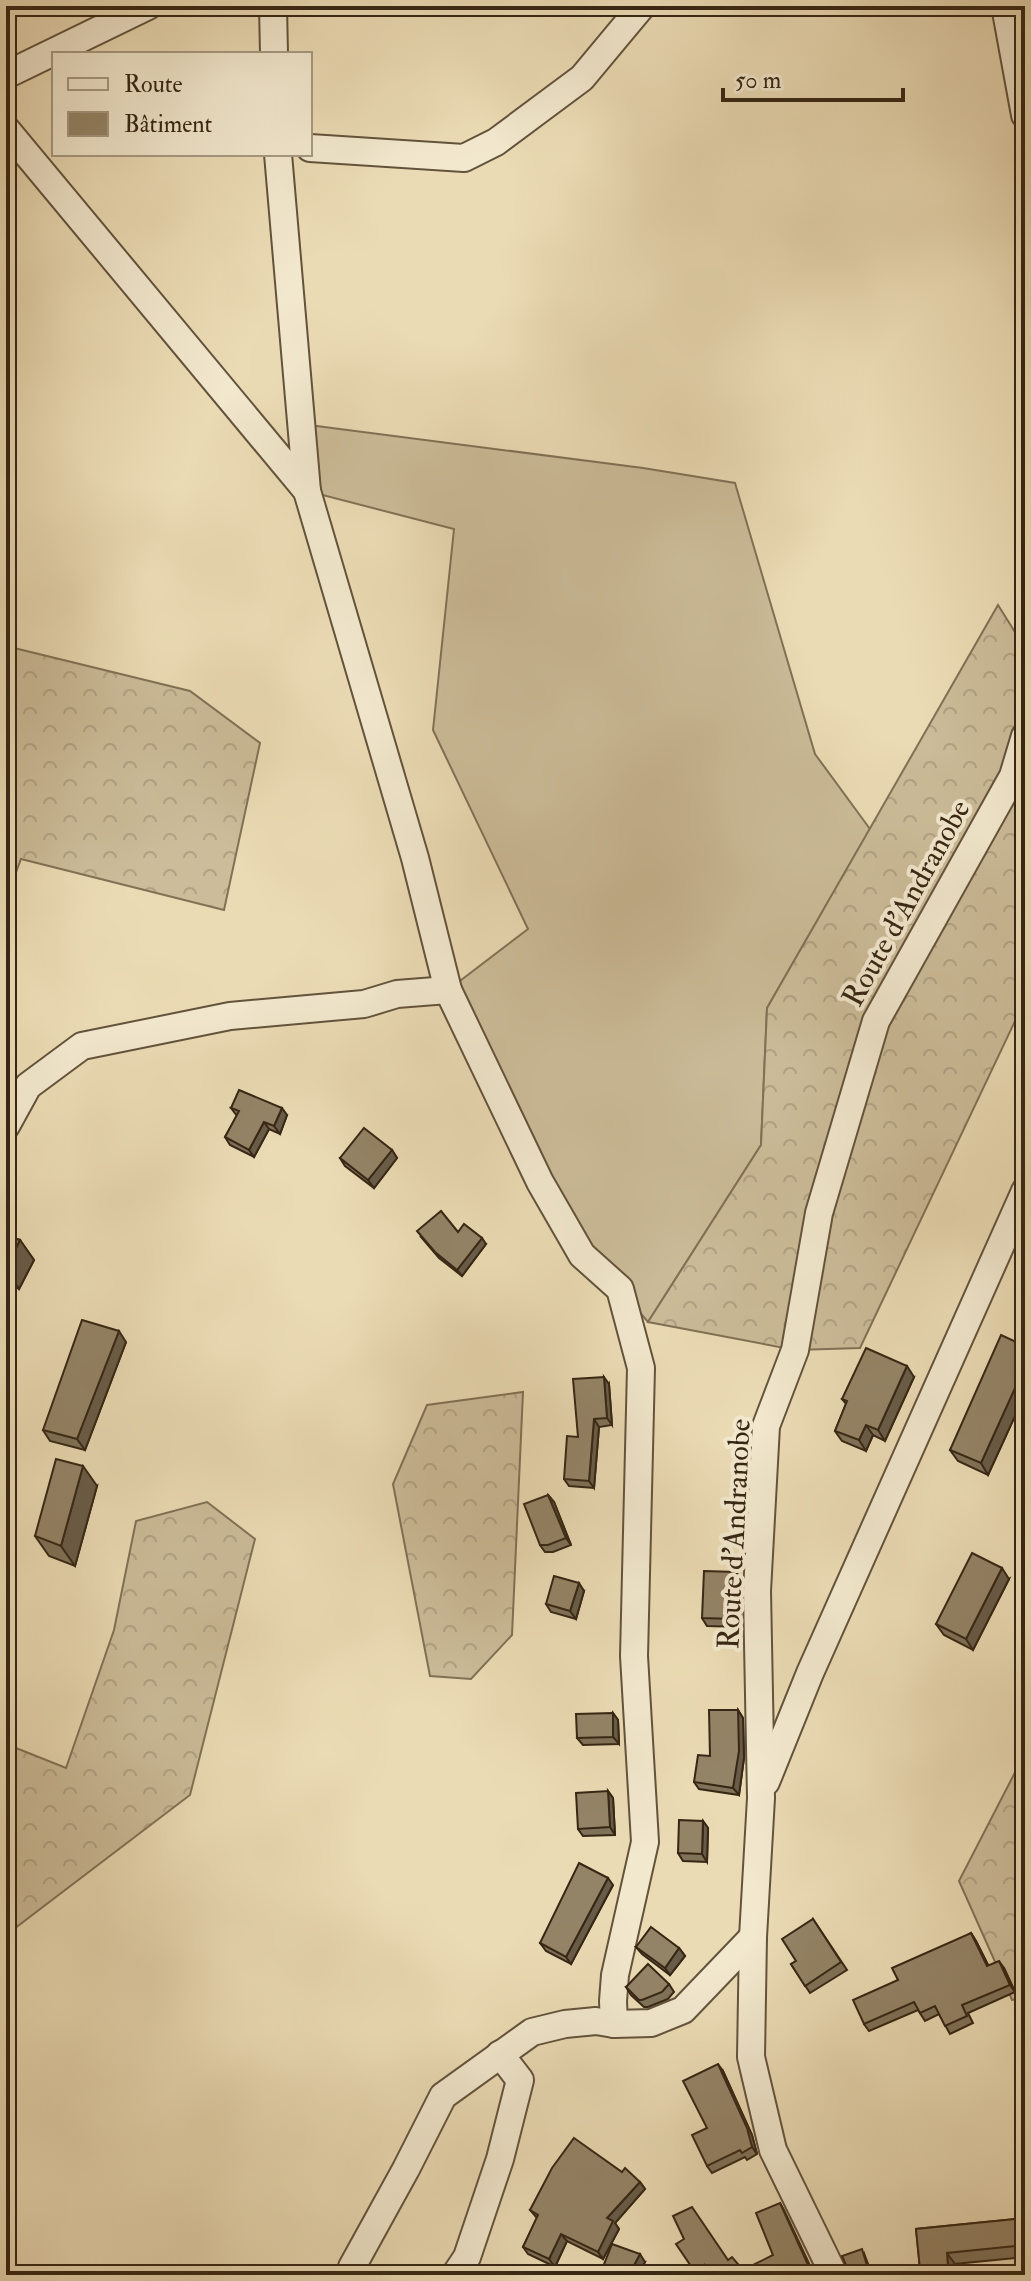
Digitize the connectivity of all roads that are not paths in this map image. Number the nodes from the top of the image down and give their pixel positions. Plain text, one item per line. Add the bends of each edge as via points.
1 (148, 6) edge
2 (273, 6) edge
3 (642, 6) edge
4 (1005, 6) edge
5 (53, 52) edge
6 (274, 52) edge
7 (52, 53) edge
8 (6, 75) edge
9 (1025, 115) edge
10 (6, 129) edge
11 (312, 148) edge
12 (278, 156) edge
13 (307, 491) junction
14 (1025, 736) edge
15 (448, 990) junction
16 (6, 1126) edge
17 (1025, 1191) edge
18 (761, 1798) junction
19 (753, 1937) junction
20 (614, 2024) junction
21 (500, 2054) junction
22 (350, 2275) edge
23 (455, 2275) edge
24 (834, 2275) edge

1 - 5 street
2 - 6 street
3 - 11 street via 582,78 496,142 464,158
4 - 9 street
7 - 8 street
10 - 13 street
12 - 13 street
13 - 15 street via 415,858
14 - 18 street, Route d'Andranobe via 1013,776 876,1021 819,1213 795,1350 766,1426 757,1591
15 - 16 street via 230,1016 82,1046 28,1086
15 - 20 street via 575,1243 620,1289 641,1368 634,1656 645,1842 615,1975
17 - 18 street via 810,1673
18 - 19 street, Route d'Andranobe
19 - 20 street via 683,2010 651,2023
19 - 24 street, Route d'Andranobe via 751,2057 773,2150
20 - 21 street via 565,2024 532,2032
21 - 22 street via 443,2096
21 - 23 street via 520,2080 500,2159 467,2257

